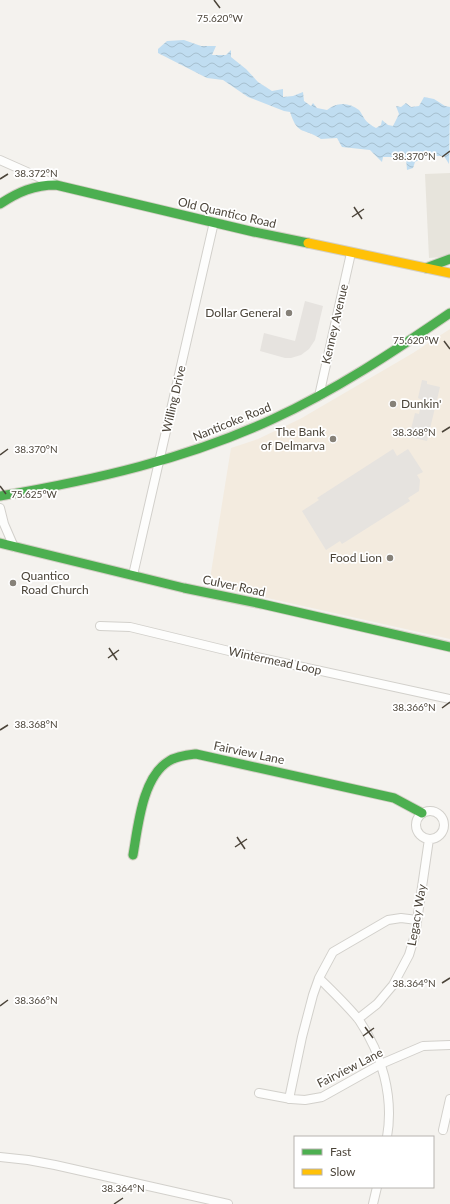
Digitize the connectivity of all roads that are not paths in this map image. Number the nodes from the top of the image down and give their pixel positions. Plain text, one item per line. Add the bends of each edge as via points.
1 (0, 160) edge
2 (56, 185) junction
3 (0, 204) edge
4 (214, 222) junction
5 (351, 253) junction
6 (450, 259) edge
7 (426, 268) junction
8 (448, 274) edge
9 (450, 313) edge
10 (319, 396) junction
11 (159, 461) junction
12 (0, 496) edge
13 (0, 508) edge
14 (0, 543) edge
15 (14, 547) junction
16 (133, 575) junction
17 (100, 626) dead end
18 (450, 647) edge
19 (450, 699) edge
20 (422, 813) junction
21 (447, 821) edge
22 (428, 839) junction
23 (133, 855) dead end
24 (417, 920) junction
25 (319, 978) junction
26 (358, 1019) junction
27 (450, 1045) edge
28 (380, 1064) junction
29 (259, 1093) dead end
30 (450, 1098) edge
31 (289, 1099) junction
32 (443, 1130) dead end
33 (387, 1136) edge
34 (0, 1157) edge
35 (377, 1188) edge
36 (228, 1204) edge
37 (373, 1204) edge

1 - 2 street
2 - 3 street, Old Quantico Road via 32,187
2 - 4 street, Old Quantico Road
4 - 5 street, Old Quantico Road
4 - 11 street, Willing Drive
5 - 7 street, Old Quantico Road
5 - 10 street, Kenney Avenue
6 - 7 street
7 - 8 street, Old Quantico Road
9 - 10 street, Nanticoke Road
10 - 11 street, Nanticoke Road via 229,438
11 - 12 street, Nanticoke Road via 74,484
11 - 16 street, Willing Drive
13 - 15 street
14 - 15 street, Culver Road
15 - 16 street, Culver Road
16 - 18 street, Culver Road
17 - 19 street, Wintermead Loop via 130,627
20 - 21 street via 436,812
20 - 22 street via 416,822 416,829
20 - 23 street, Fairview Lane via 394,798 196,754 181,756 167,761 152,777
21 - 22 street via 441,834
22 - 24 street, Legacy Way
24 - 25 street via 388,920 352,940 333,952
24 - 26 street, Legacy Way via 412,945 399,975 386,994
25 - 26 street
25 - 31 street via 302,1038
26 - 28 street via 372,1043
27 - 28 street, Fairview Lane via 423,1046
28 - 31 street, Fairview Lane via 322,1097
28 - 33 street via 388,1100
29 - 31 street, Fairview Lane
30 - 32 street
34 - 36 street via 55,1165
35 - 37 street

